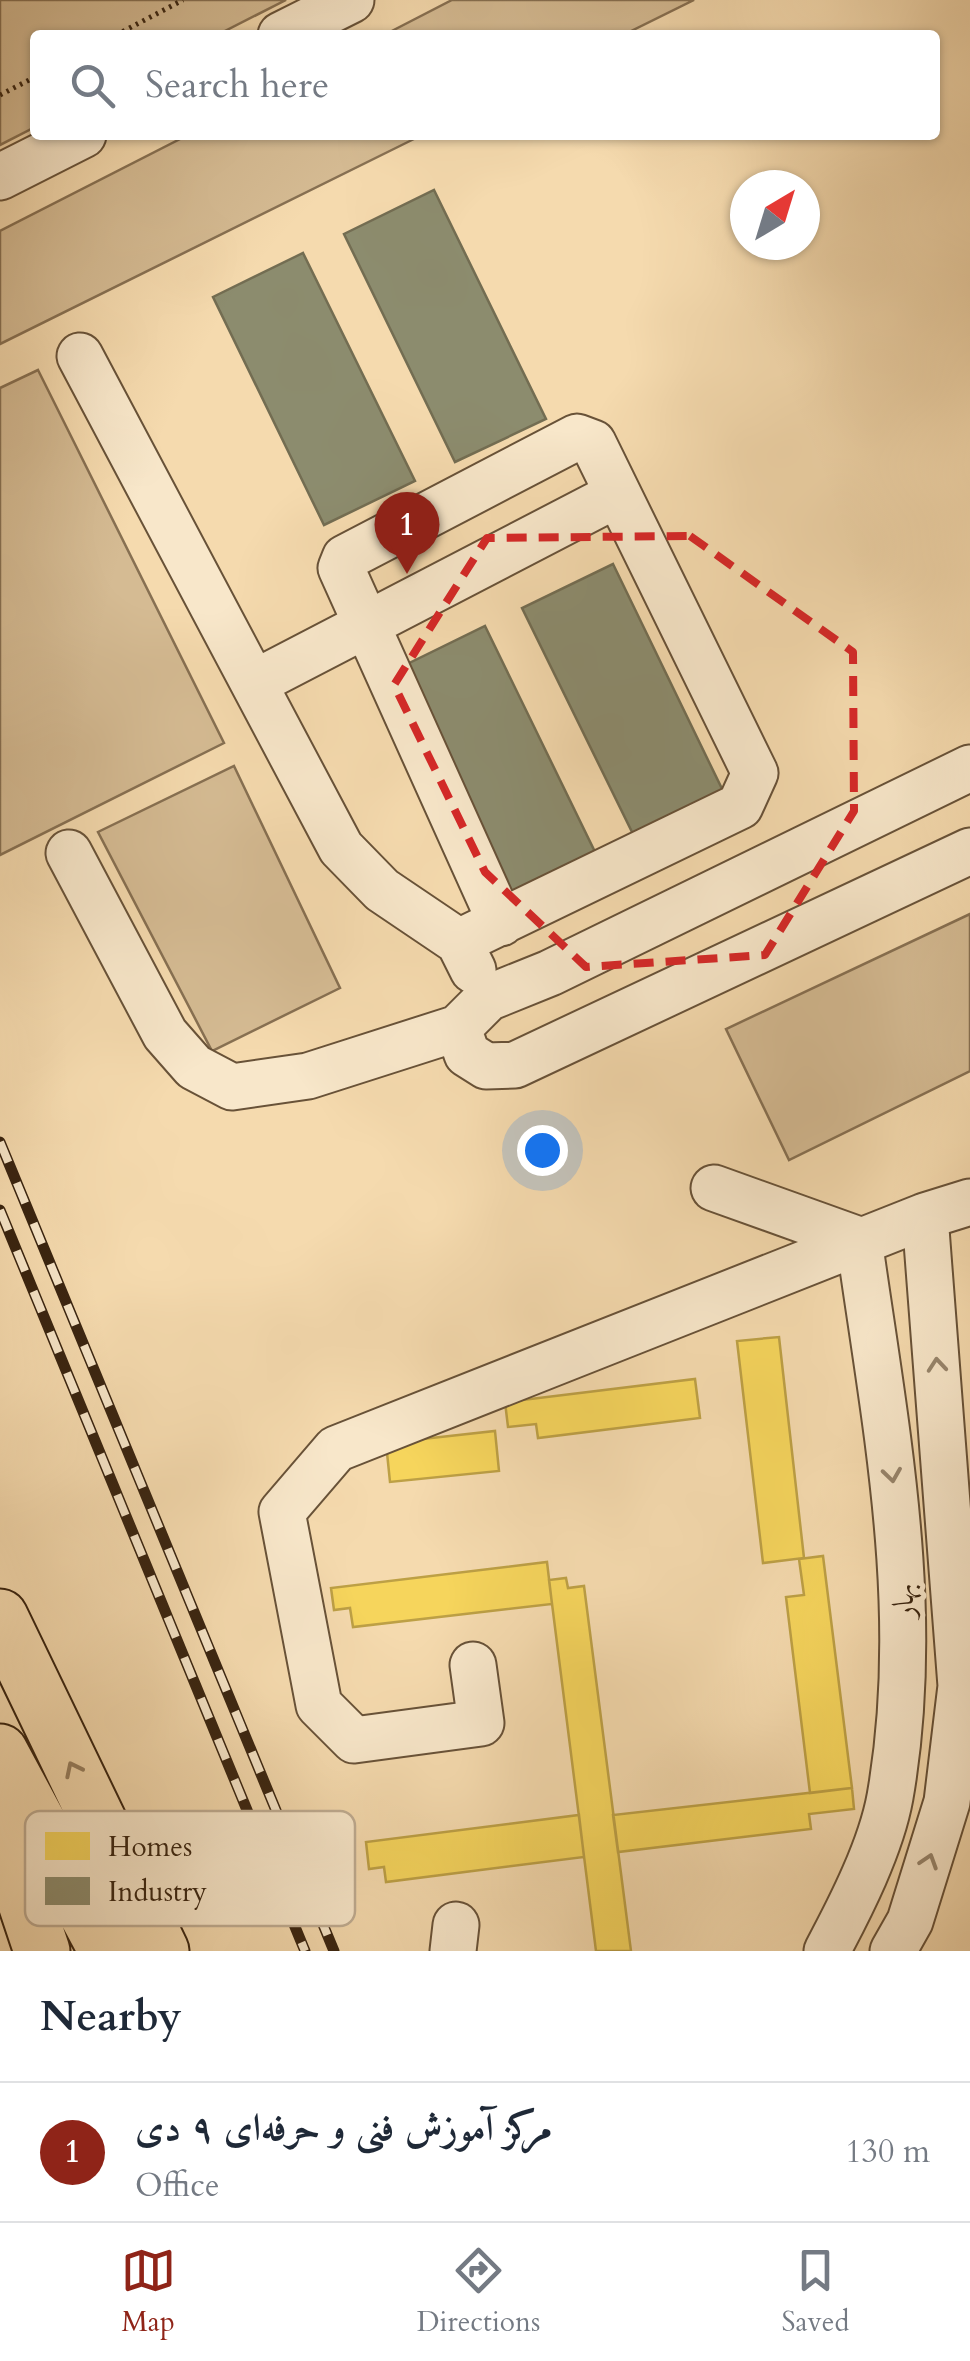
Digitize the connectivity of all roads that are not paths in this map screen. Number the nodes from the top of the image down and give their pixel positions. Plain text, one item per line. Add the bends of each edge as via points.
1 (350, 0) edge
2 (291, 30) edge
3 (73, 140) edge
4 (0, 177) edge
5 (80, 356) dead end
6 (618, 494) junction
7 (367, 626) junction
8 (254, 683) junction
9 (970, 768) edge
10 (970, 852) edge
11 (69, 853) dead end
12 (502, 922) junction
13 (459, 942) junction
14 (473, 1013) junction
15 (714, 1188) dead end
16 (970, 1202) edge
17 (925, 1216) junction
18 (859, 1240) junction
19 (952, 1534) junction
20 (901, 1540) junction
21 (0, 1617) edge
22 (474, 1665) dead end
23 (0, 1752) edge
24 (32, 1811) edge
25 (94, 1811) edge
26 (0, 1826) edge
27 (25, 1900) edge
28 (34, 1926) edge
29 (94, 1926) edge
30 (149, 1926) edge
31 (42, 1951) edge
32 (107, 1951) edge
33 (161, 1951) edge
34 (828, 1951) edge
35 (893, 1951) edge

1 - 2 street
3 - 4 street
5 - 8 street
6 - 7 street
6 - 7 street via 593,444 577,437 346,558 340,568
6 - 12 street via 755,773 740,806
7 - 8 street
7 - 12 street
8 - 13 street via 341,848 382,890
9 - 14 street
10 - 14 street via 516,1064 486,1066 466,1054
11 - 14 street via 165,1034 194,1068 232,1087 308,1076
12 - 13 street
13 - 14 street
15 - 18 street
16 - 17 street
17 - 18 street
19 -> 17 street
18 -> 20 street, بهار
18 - 22 street via 336,1449 282,1512 320,1705 354,1740 481,1723
19 - 20 street via 935,1563 923,1566 911,1560
35 -> 19 street via 910,1921 947,1802 960,1686
20 - 34 street, بهار via 905,1664 890,1800 856,1898
25 -> 21 highway
23 - 24 highway
26 - 27 highway
28 - 31 highway
29 - 32 highway
33 -> 30 highway

